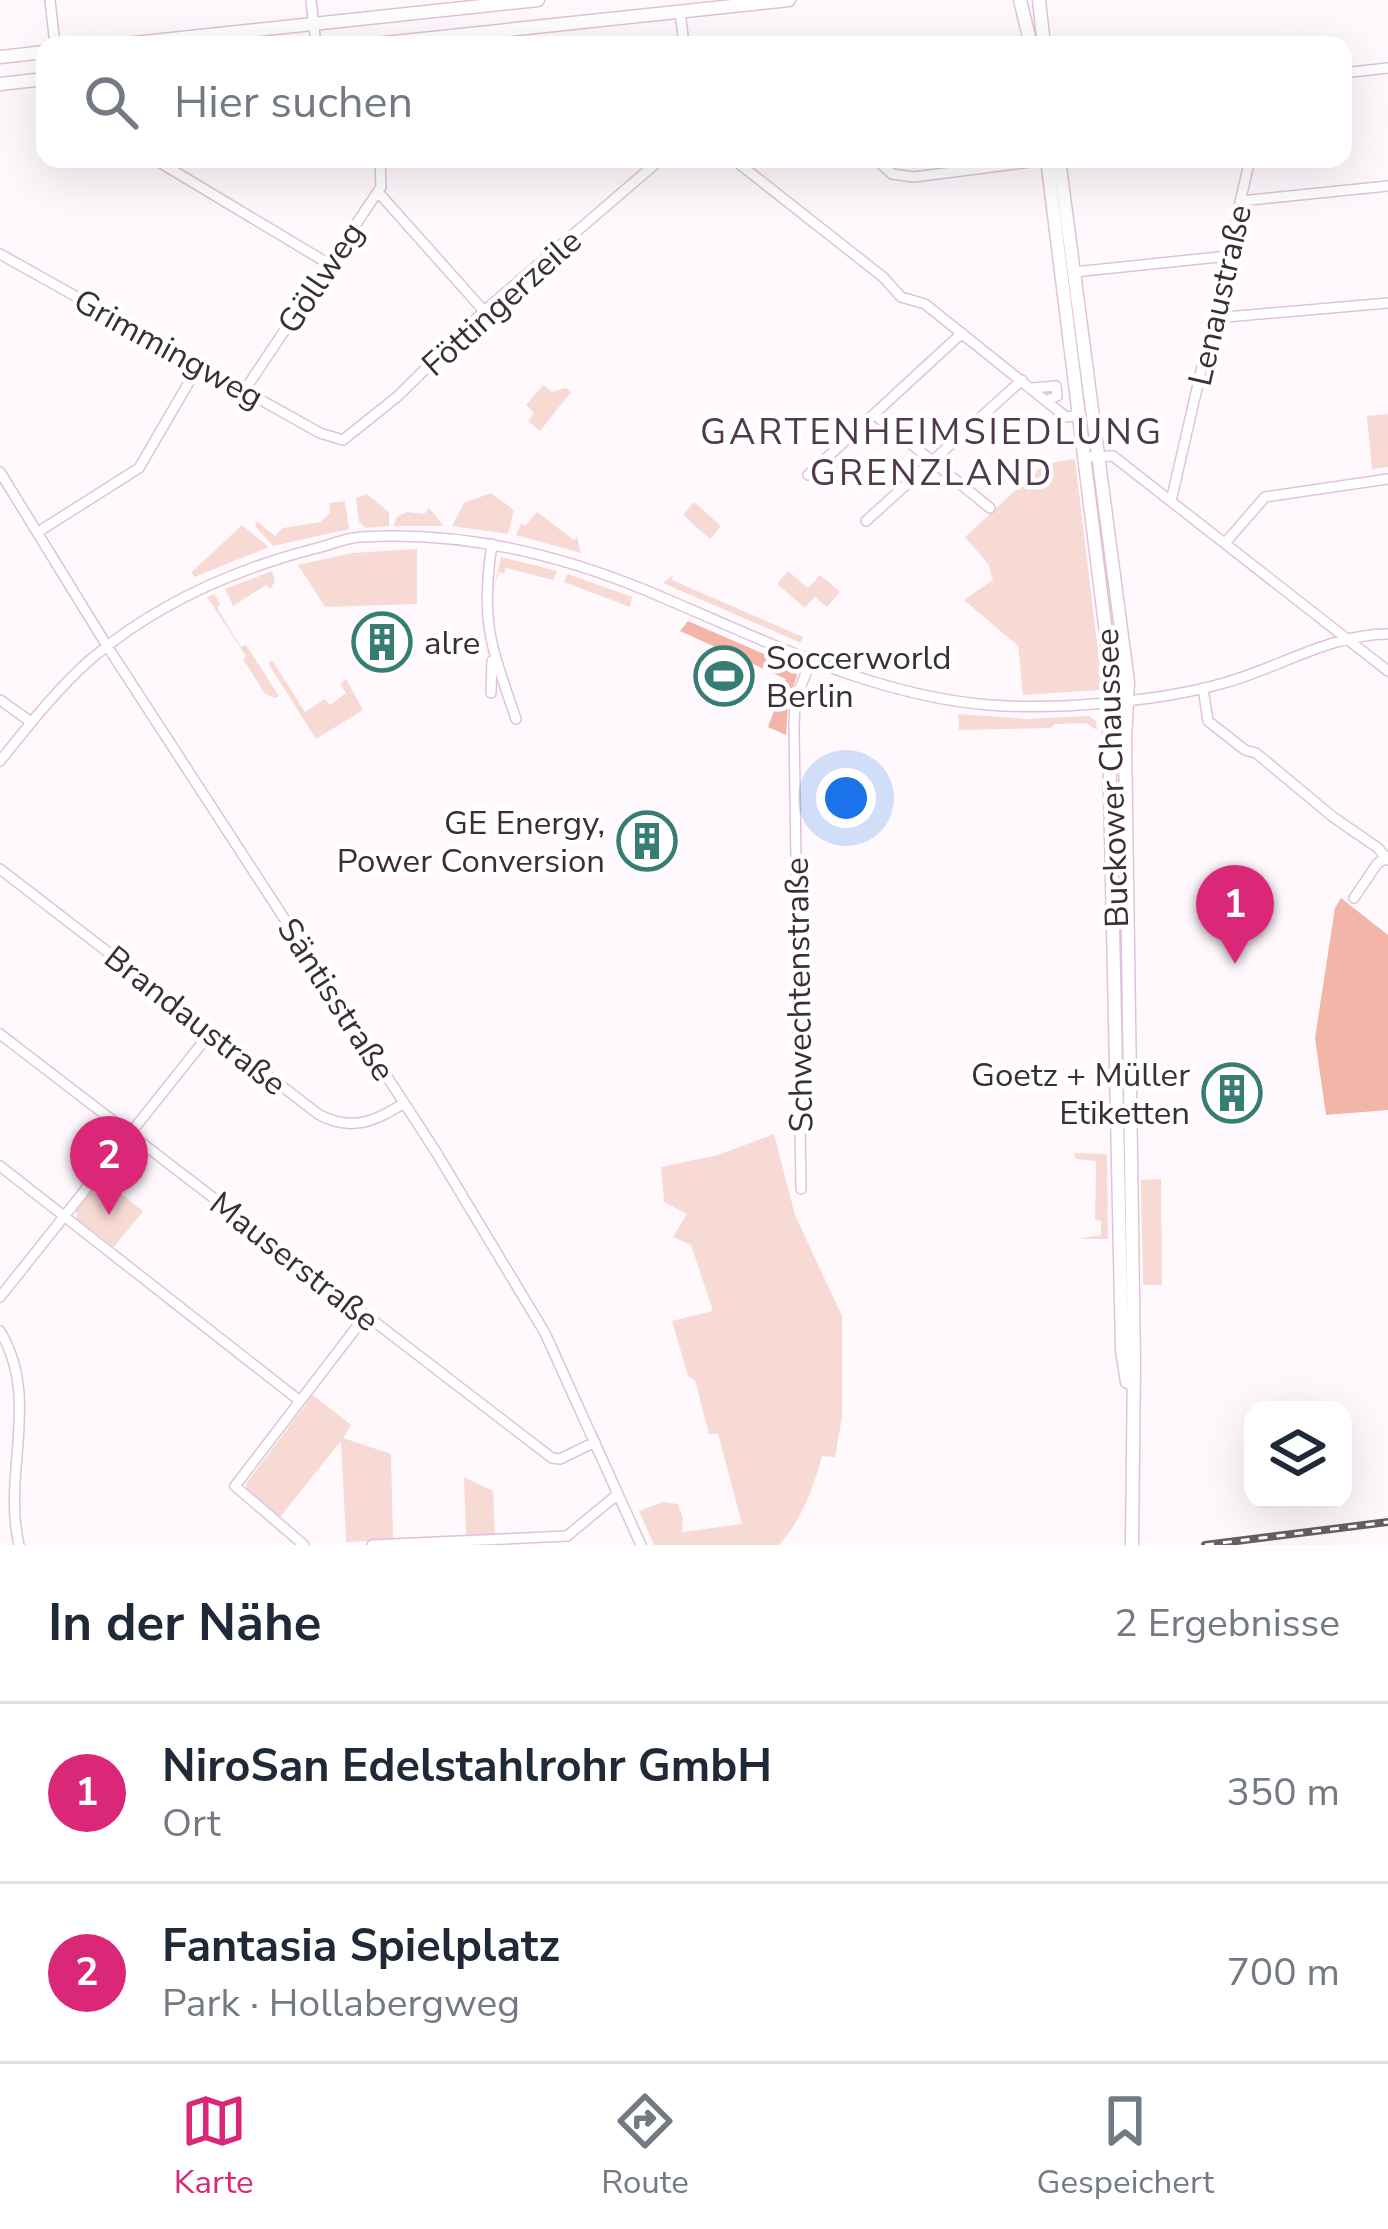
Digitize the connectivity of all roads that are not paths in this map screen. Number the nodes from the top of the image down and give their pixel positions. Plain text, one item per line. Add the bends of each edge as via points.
1 (50, 0) edge
2 (311, 0) edge
3 (538, 0) edge
4 (789, 0) edge
5 (1021, 0) edge
6 (1039, 0) edge
7 (680, 11) junction
8 (314, 24) junction
9 (54, 36) edge
10 (200, 36) edge
11 (315, 36) edge
12 (508, 36) edge
13 (683, 36) edge
14 (1029, 36) edge
15 (1044, 36) edge
16 (36, 53) edge
17 (0, 57) edge
18 (1388, 68) edge
19 (1352, 72) edge
20 (36, 80) edge
21 (0, 84) edge
22 (169, 168) edge
23 (381, 168) edge
24 (651, 168) edge
25 (744, 168) edge
26 (886, 168) edge
27 (988, 168) edge
28 (1048, 168) edge
29 (1060, 168) edge
30 (1248, 168) edge
31 (1388, 186) edge
32 (378, 192) junction
33 (1240, 201) junction
34 (0, 254) edge
35 (1228, 256) junction
36 (329, 264) junction
37 (1074, 272) junction
38 (1388, 303) edge
39 (484, 311) junction
40 (1214, 318) junction
41 (962, 333) junction
42 (200, 365) junction
43 (1022, 380) junction
44 (244, 391) junction
45 (874, 414) junction
46 (1080, 415) junction
47 (338, 441) joint
48 (932, 461) junction
49 (1093, 463) junction
50 (0, 472) edge
51 (808, 475) dead end
52 (1388, 479) edge
53 (1172, 501) junction
54 (990, 508) dead end
55 (866, 520) dead end
56 (38, 532) junction
57 (1225, 543) junction
58 (492, 544) junction
59 (1388, 634) edge
60 (1345, 638) junction
61 (107, 646) junction
62 (492, 649) junction
63 (811, 660) junction
64 (1388, 671) edge
65 (1203, 688) junction
66 (491, 693) dead end
67 (1127, 698) junction
68 (0, 700) edge
69 (1110, 700) junction
70 (515, 719) dead end
71 (31, 722) junction
72 (0, 761) edge
73 (1387, 858) edge
74 (0, 869) edge
75 (1354, 898) dead end
76 (211, 1031) junction
77 (0, 1034) edge
78 (404, 1103) junction
79 (129, 1134) junction
80 (0, 1166) edge
81 (801, 1189) dead end
82 (64, 1216) junction
83 (0, 1297) edge
84 (366, 1316) junction
85 (0, 1331) edge
86 (300, 1401) junction
87 (1131, 1401) junction
88 (595, 1442) junction
89 (618, 1494) junction
90 (1132, 1538) edge
91 (19, 1545) edge
92 (304, 1545) edge
93 (372, 1545) edge
94 (641, 1545) edge

1 - 9 street
2 - 8 street
3 - 8 main road
4 - 7 main road
5 - 14 main road
6 - 15 main road
7 - 12 main road
7 - 13 street
8 - 10 main road
8 - 11 street
16 - 17 main road
18 - 19 street
20 - 21 main road
22 - 36 street
23 - 32 street, Göllweg
24 - 39 street, Föttingerzeile
25 - 41 street via 901,297 925,304
26 - 27 street via 914,178
28 - 46 main road, Buckower Chaussee
29 - 37 main road, Buckower Chaussee
30 - 33 street, Lenaustraße
31 - 33 street
32 - 36 street, Göllweg
32 - 39 street
33 - 35 street, Lenaustraße
34 - 42 street, Grimmingweg
35 - 37 street
35 - 40 street, Lenaustraße
36 - 44 street, Göllweg
37 - 49 main road, Buckower Chaussee
38 - 40 street
39 - 47 street, Föttingerzeile via 398,396
40 - 53 street, Lenaustraße
41 - 43 street
41 - 45 street
42 - 44 street, Grimmingweg
42 - 56 street via 140,467
43 - 46 street via 1066,417
43 - 48 street
44 - 47 street, Grimmingweg
45 - 48 street
45 - 51 street
46 - 49 main road, Buckower Chaussee
48 - 54 street
48 - 55 street
49 - 53 street via 1132,471
49 - 67 main road, Buckower Chaussee
49 - 69 main road, Buckower Chaussee
50 - 56 street, Säntisstraße
52 - 57 street via 1267,496
53 - 57 street
56 - 61 street, Säntisstraße
57 - 60 street
58 - 61 street via 362,537 278,557 203,587
58 - 62 street via 485,612
58 - 63 street via 617,579
59 - 60 street
60 - 64 street
60 - 65 street
61 - 71 street
61 - 78 street, Säntisstraße
62 - 66 street
62 - 70 street
63 - 69 street via 903,691 974,703
63 - 81 street, Schwechtenstraße via 794,727
65 - 67 street
65 - 73 street via 1208,721
67 - 69 street
67 - 87 main road, Buckower Chaussee
68 - 71 street
69 - 87 main road, Buckower Chaussee via 1121,1350
71 - 72 street
73 - 75 street
74 - 76 street, Brandaustraße
76 - 78 street, Brandaustraße via 328,1120 364,1124
76 - 79 street
77 - 79 street, Mauserstraße
78 - 88 street, Säntisstraße via 545,1333
79 - 82 street
79 - 84 street, Mauserstraße
80 - 82 street
82 - 83 street
82 - 86 street
84 - 86 street
84 - 88 street, Mauserstraße via 552,1458
85 - 91 street via 21,1402
86 - 92 street via 235,1486
87 - 90 main road, Buckower Chaussee
88 - 89 street, Säntisstraße
89 - 93 street via 567,1536
89 - 94 street, Säntisstraße

